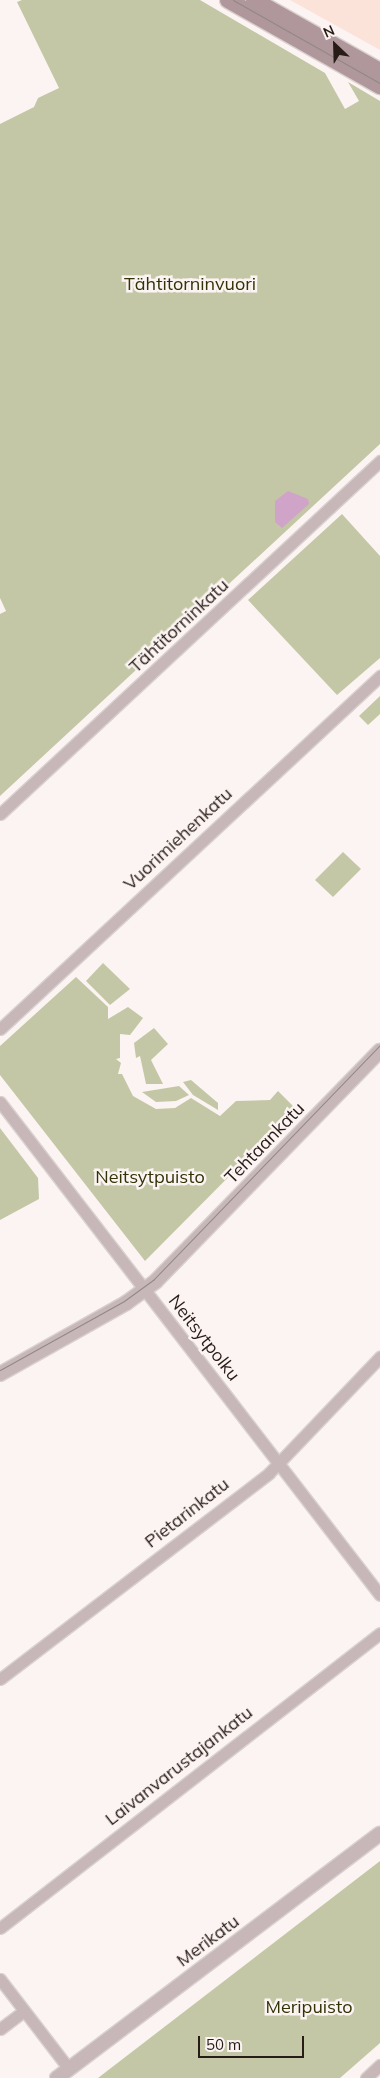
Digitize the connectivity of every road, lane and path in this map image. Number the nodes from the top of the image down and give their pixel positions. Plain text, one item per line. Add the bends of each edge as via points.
1 (228, 0) edge
2 (254, 0) edge
3 (380, 71) edge
4 (380, 86) edge
5 (380, 461) edge
6 (380, 676) edge
7 (0, 814) edge
8 (0, 1029) edge
9 (380, 1051) edge
10 (0, 1102) edge
11 (145, 1291) junction
12 (380, 1357) edge
13 (0, 1374) edge
14 (280, 1462) junction
15 (380, 1595) edge
16 (380, 1633) edge
17 (0, 1680) edge
18 (380, 1834) edge
19 (0, 1928) edge
20 (0, 1979) edge
21 (24, 2011) junction
22 (0, 2029) edge
23 (380, 2066) edge
24 (69, 2069) junction
25 (57, 2078) edge
26 (366, 2078) edge

1 - 4 main road
2 - 3 main road
5 - 7 street, Tähtitorninkatu
6 - 8 street, Vuorimiehenkatu
9 - 11 street, Tehtaankatu
10 - 11 street, Neitsytpolku
11 - 13 street, Tehtaankatu
11 - 14 street, Neitsytpolku
12 - 14 street, Pietarinkatu
14 - 15 street, Neitsytpolku
14 - 17 street, Pietarinkatu
16 - 19 street, Laivanvarustajankatu
18 - 24 street, Merikatu
20 - 21 street
21 - 22 street
21 - 24 street
23 - 26 street
24 - 25 street, Merikatu

